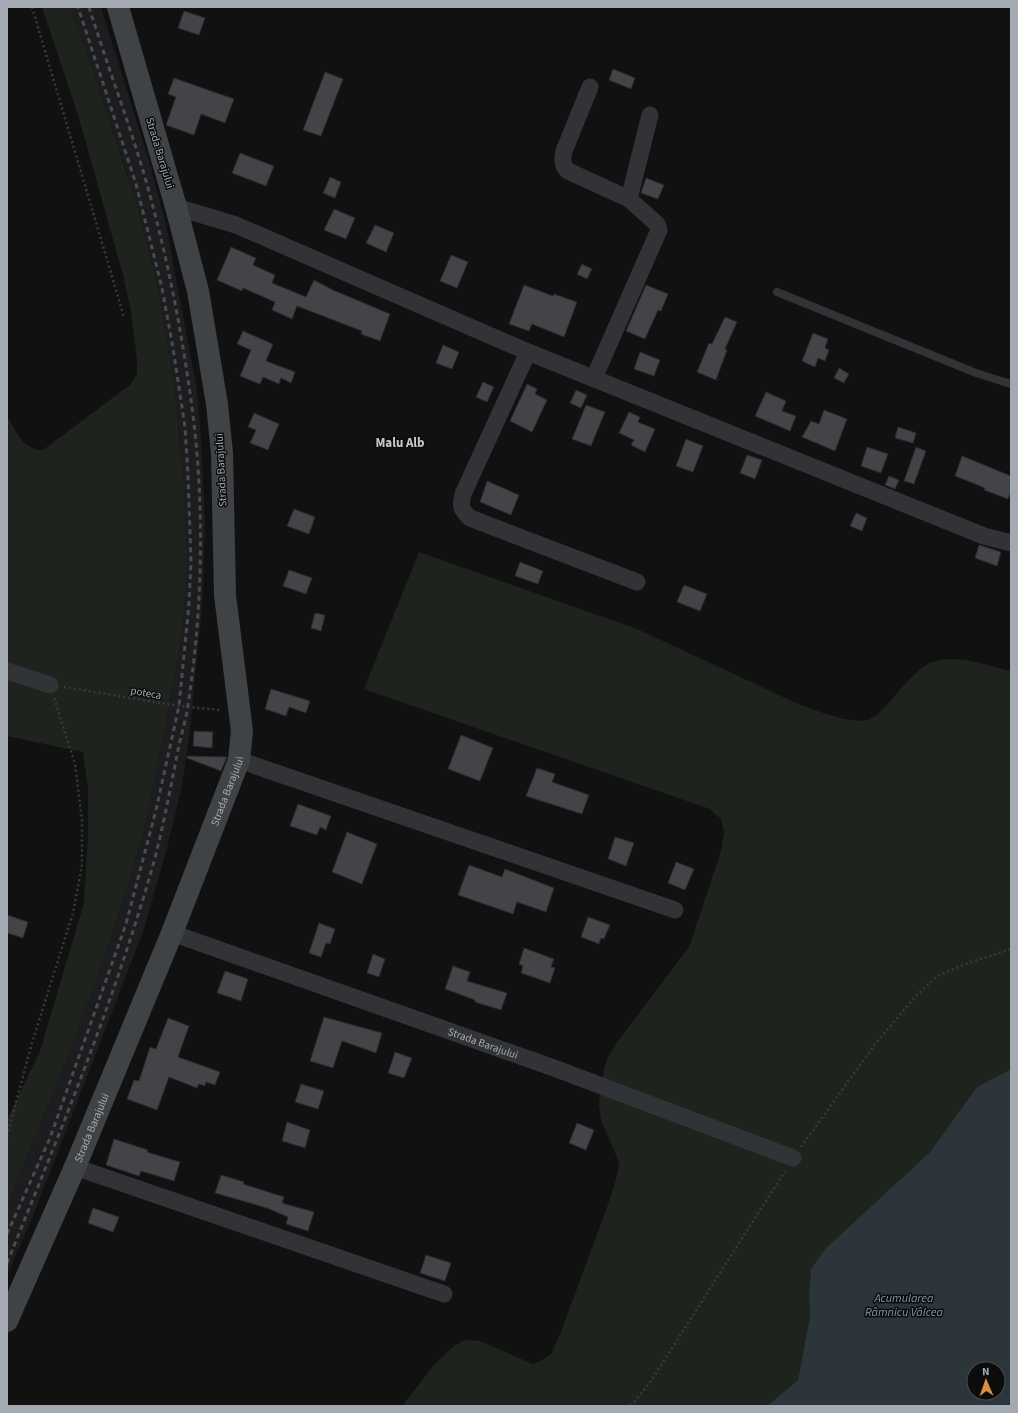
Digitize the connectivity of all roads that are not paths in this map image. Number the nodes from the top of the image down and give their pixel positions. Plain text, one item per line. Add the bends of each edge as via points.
1 (118, 7) edge
2 (590, 86) dead end
3 (650, 116) dead end
4 (629, 199) junction
5 (176, 207) junction
6 (777, 292) dead end
7 (528, 352) junction
8 (594, 378) junction
9 (1011, 384) edge
10 (1011, 542) edge
11 (637, 582) dead end
12 (7, 670) edge
13 (50, 685) road end
14 (239, 760) junction
15 (675, 910) dead end
16 (172, 932) junction
17 (793, 1158) dead end
18 (75, 1167) junction
19 (444, 1294) dead end
20 (7, 1321) edge

1 - 5 street, Strada Barajului
2 - 4 street via 564,151 564,167
3 - 4 street
4 - 8 street via 657,224 659,230
5 - 7 street via 236,225
5 - 14 street, Strada Barajului via 198,290 217,404 222,453 225,595 242,731
6 - 9 lane via 976,373
7 - 8 street
7 - 11 street via 463,494 460,506 463,513 470,518
8 - 10 street via 984,536
12 - 13 street
14 - 15 street
14 - 16 street, Strada Barajului
16 - 17 street, Strada Barajului via 554,1068
16 - 18 street, Strada Barajului
18 - 19 street
18 - 20 street, Strada Barajului

